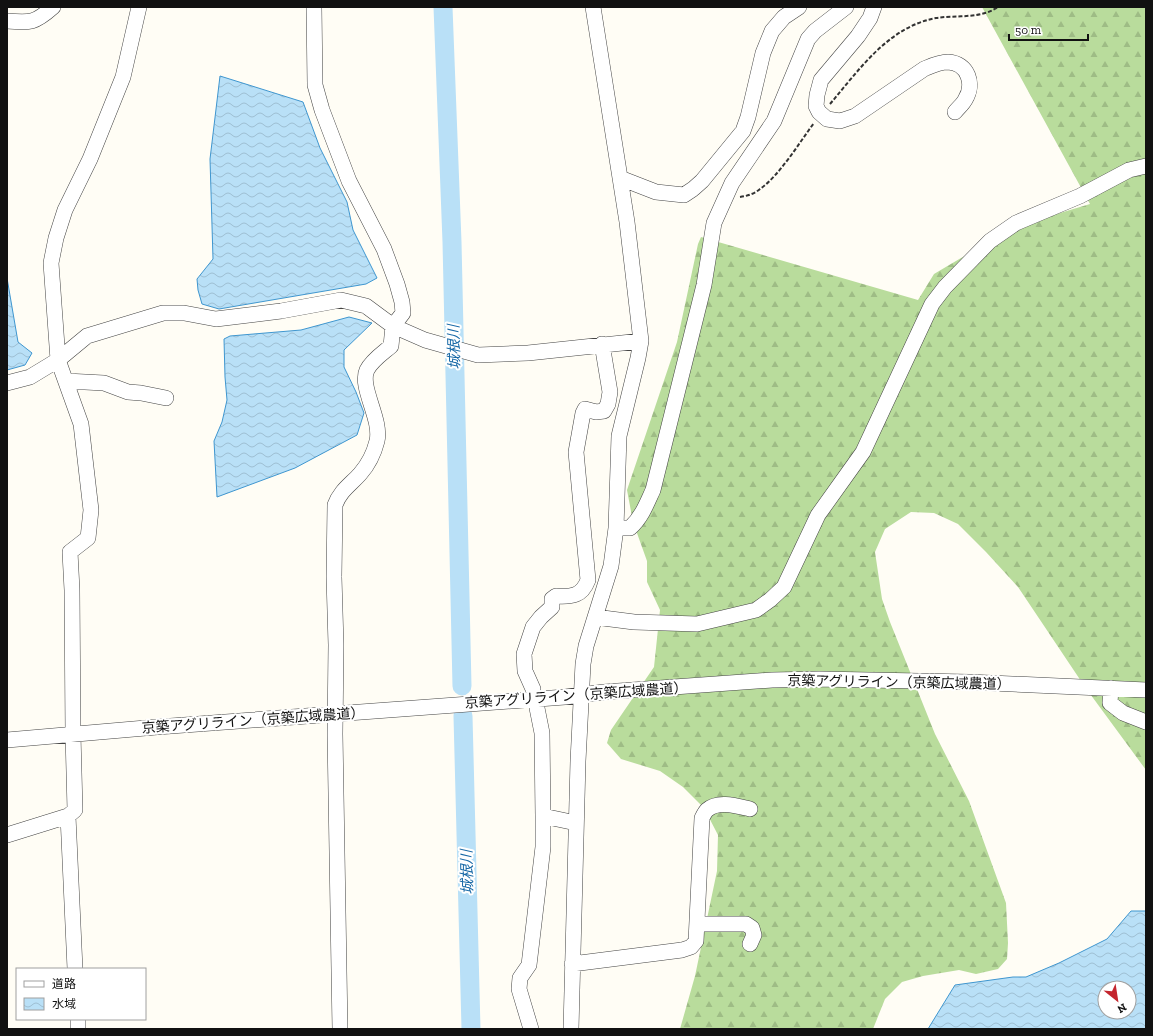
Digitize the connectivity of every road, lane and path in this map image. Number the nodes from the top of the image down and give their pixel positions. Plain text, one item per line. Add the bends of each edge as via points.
1 (53, 7) edge
2 (139, 7) edge
3 (314, 7) edge
4 (593, 7) edge
5 (800, 7) edge
6 (846, 7) edge
7 (874, 7) edge
8 (998, 7) edge
9 (7, 21) edge
10 (955, 112) dead end
11 (821, 114) junction
12 (1146, 166) edge
13 (620, 178) junction
14 (725, 197) junction
15 (393, 326) junction
16 (641, 340) junction
17 (602, 344) junction
18 (58, 360) junction
19 (66, 381) junction
20 (7, 383) edge
21 (166, 398) dead end
22 (616, 528) junction
23 (595, 618) junction
24 (1111, 688) junction
25 (532, 689) dead end
26 (1146, 690) edge
27 (582, 694) junction
28 (537, 708) dead end
29 (335, 714) junction
30 (1146, 722) edge
31 (73, 734) junction
32 (7, 740) edge
33 (750, 809) dead end
34 (68, 816) junction
35 (543, 816) junction
36 (576, 823) junction
37 (7, 835) edge
38 (697, 924) junction
39 (750, 944) dead end
40 (572, 964) junction
41 (76, 968) edge
42 (340, 1029) edge
43 (531, 1029) edge
44 (571, 1029) edge

1 - 9 street via 42,18 27,23
2 - 18 street via 123,77 90,159 65,210 56,238 51,263
3 - 15 street via 315,85 348,181 384,249 397,284 403,313
4 - 13 street
5 - 13 street via 784,17 772,31 763,53 744,131 702,181 684,195 656,192
6 - 14 street via 808,39 774,121
7 - 11 street via 858,36 821,80 816,106
8 - 11 path via 987,13 936,18 918,23 888,40
10 - 11 street via 966,100 970,86 969,76 959,65 949,62 924,69 855,116 840,120 827,119
11 - 14 path via 778,171 761,189 744,197
12 - 23 street via 1129,170 1080,196 1016,223 990,241 945,287 932,304 863,452 818,515 784,587 770,600 756,610 697,624
13 - 16 street
14 - 22 street via 714,223 704,285 653,490 637,522 630,528
15 - 17 street via 425,340 478,355 528,353
15 - 18 street via 366,306 341,300 216,319 184,313 163,313 87,336
15 - 29 street via 391,346 368,368 365,379 378,427 374,452 359,475 342,491 335,505
16 - 17 street
16 - 22 street via 619,436
17 - 25 street via 610,392 608,404 604,411 585,409 576,452 588,580 585,589 577,594 556,596 552,600 552,607 533,627 524,654 525,671
18 - 19 street
18 - 20 street via 30,377
19 - 21 street via 104,383 128,392
19 - 31 street via 81,424 91,510 88,538 70,552
22 - 23 street via 611,566
23 - 27 street via 586,646
24 - 26 street, 京築アグリライン（京築広域農道）
24 - 27 street, 京築アグリライン（京築広域農道） via 819,679
24 - 30 street via 1110,703 1123,713
27 - 29 street, 京築アグリライン（京築広域農道）
27 - 36 street
28 - 35 street via 542,733
29 - 31 street, 京築アグリライン（京築広域農道）
29 - 42 street
31 - 32 street, 京築アグリライン（京築広域農道）
31 - 34 street via 75,810
33 - 38 street via 727,804 714,806 706,810 702,818
34 - 37 street
34 - 41 street
35 - 36 street
35 - 43 street via 543,847 529,965 520,978 519,990
36 - 40 street
38 - 39 street via 746,924 752,928 754,935
38 - 40 street via 696,941 691,947 682,950
40 - 44 street

